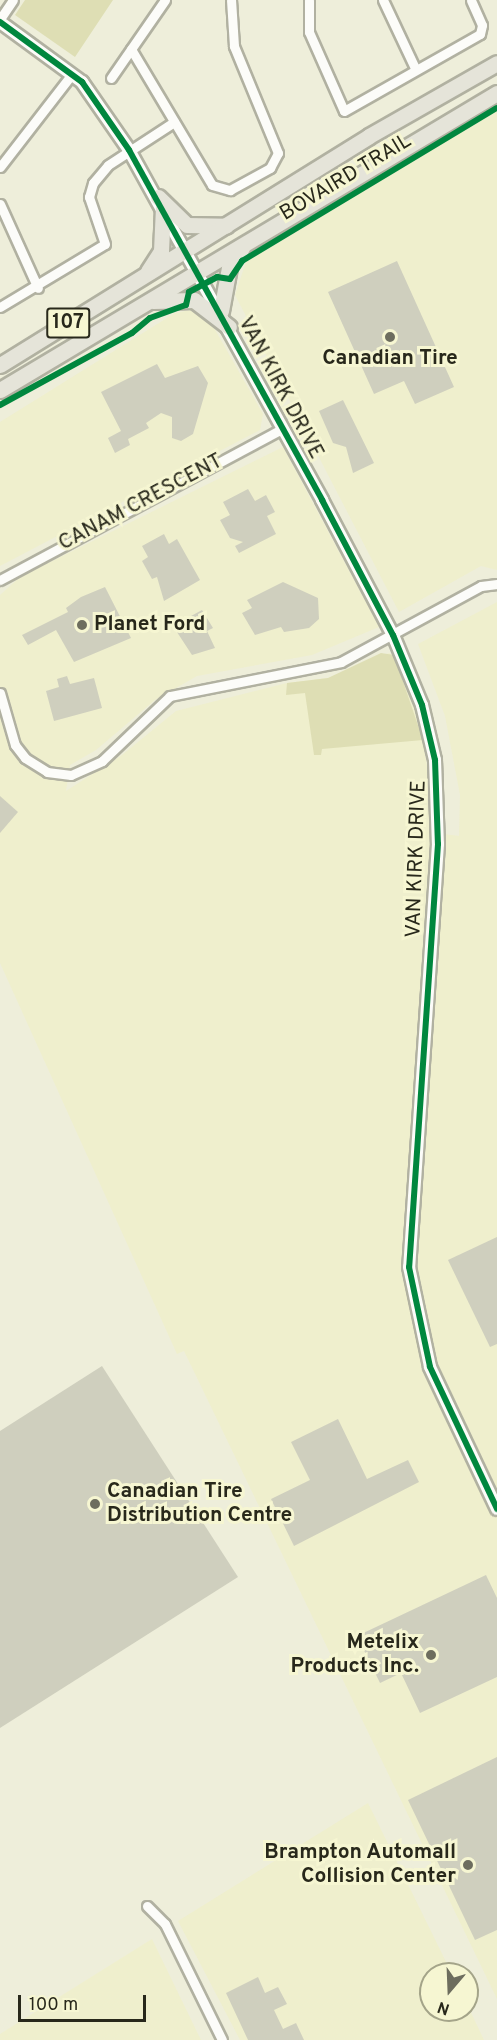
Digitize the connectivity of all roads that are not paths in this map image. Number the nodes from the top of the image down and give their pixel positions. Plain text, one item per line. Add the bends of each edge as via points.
1 (13, 0) edge
2 (165, 0) edge
3 (231, 0) edge
4 (309, 0) edge
5 (383, 0) edge
6 (471, 0) edge
7 (0, 20) edge
8 (130, 50) junction
9 (497, 63) edge
10 (415, 68) junction
11 (72, 74) junction
12 (111, 78) dead end
13 (497, 93) edge
14 (497, 99) edge
15 (481, 102) junction
16 (174, 122) junction
17 (129, 150) junction
18 (0, 167) edge
19 (160, 202) junction
20 (0, 204) edge
21 (232, 225) junction
22 (252, 237) junction
23 (187, 252) junction
24 (198, 271) junction
25 (137, 282) junction
26 (38, 288) junction
27 (147, 301) junction
28 (0, 307) edge
29 (221, 311) junction
30 (229, 327) junction
31 (0, 364) edge
32 (0, 390) edge
33 (284, 428) junction
34 (0, 580) edge
35 (497, 584) edge
36 (393, 634) junction
37 (0, 693) edge
38 (497, 1509) edge
39 (147, 1906) dead end
40 (222, 2040) edge

1 - 7 street
2 - 8 street
3 - 16 street via 234,46 278,158 234,188 218,190
4 - 10 street via 309,32 344,111
5 - 10 street
6 - 10 street via 482,25 480,34
7 - 11 street, VAN KIRK DRIVE
8 - 12 street
8 - 16 street
9 - 21 main road, 107 via 369,136
11 - 17 street, VAN KIRK DRIVE
11 - 18 street
13 - 15 main road, 107
14 - 15 main road
15 - 22 main road, 107
16 - 17 street
17 - 19 street, VAN KIRK DRIVE
17 - 26 street via 103,171 89,196 105,244
19 - 21 main road via 187,225
19 - 23 street, VAN KIRK DRIVE
19 - 25 main road via 165,234 158,261
20 - 26 street
21 - 23 main road, 107
22 - 24 main road, 107
22 - 29 main road via 230,262
23 - 24 street, VAN KIRK DRIVE
23 - 25 main road, 107
24 - 27 main road, 107
24 - 29 street, VAN KIRK DRIVE
25 - 31 main road, 107
26 - 28 street
27 - 30 main road via 188,298 204,305
27 - 32 main road, 107
29 - 30 street, VAN KIRK DRIVE
30 - 33 street, VAN KIRK DRIVE
33 - 34 street, CANAM CRESCENT
33 - 36 street, VAN KIRK DRIVE
35 - 36 street via 481,586
36 - 37 street via 341,662 170,696 102,761 70,775 47,772 25,758 15,745
36 - 38 street, VAN KIRK DRIVE via 430,729 439,805 410,1267 430,1367
39 - 40 street via 165,1924

